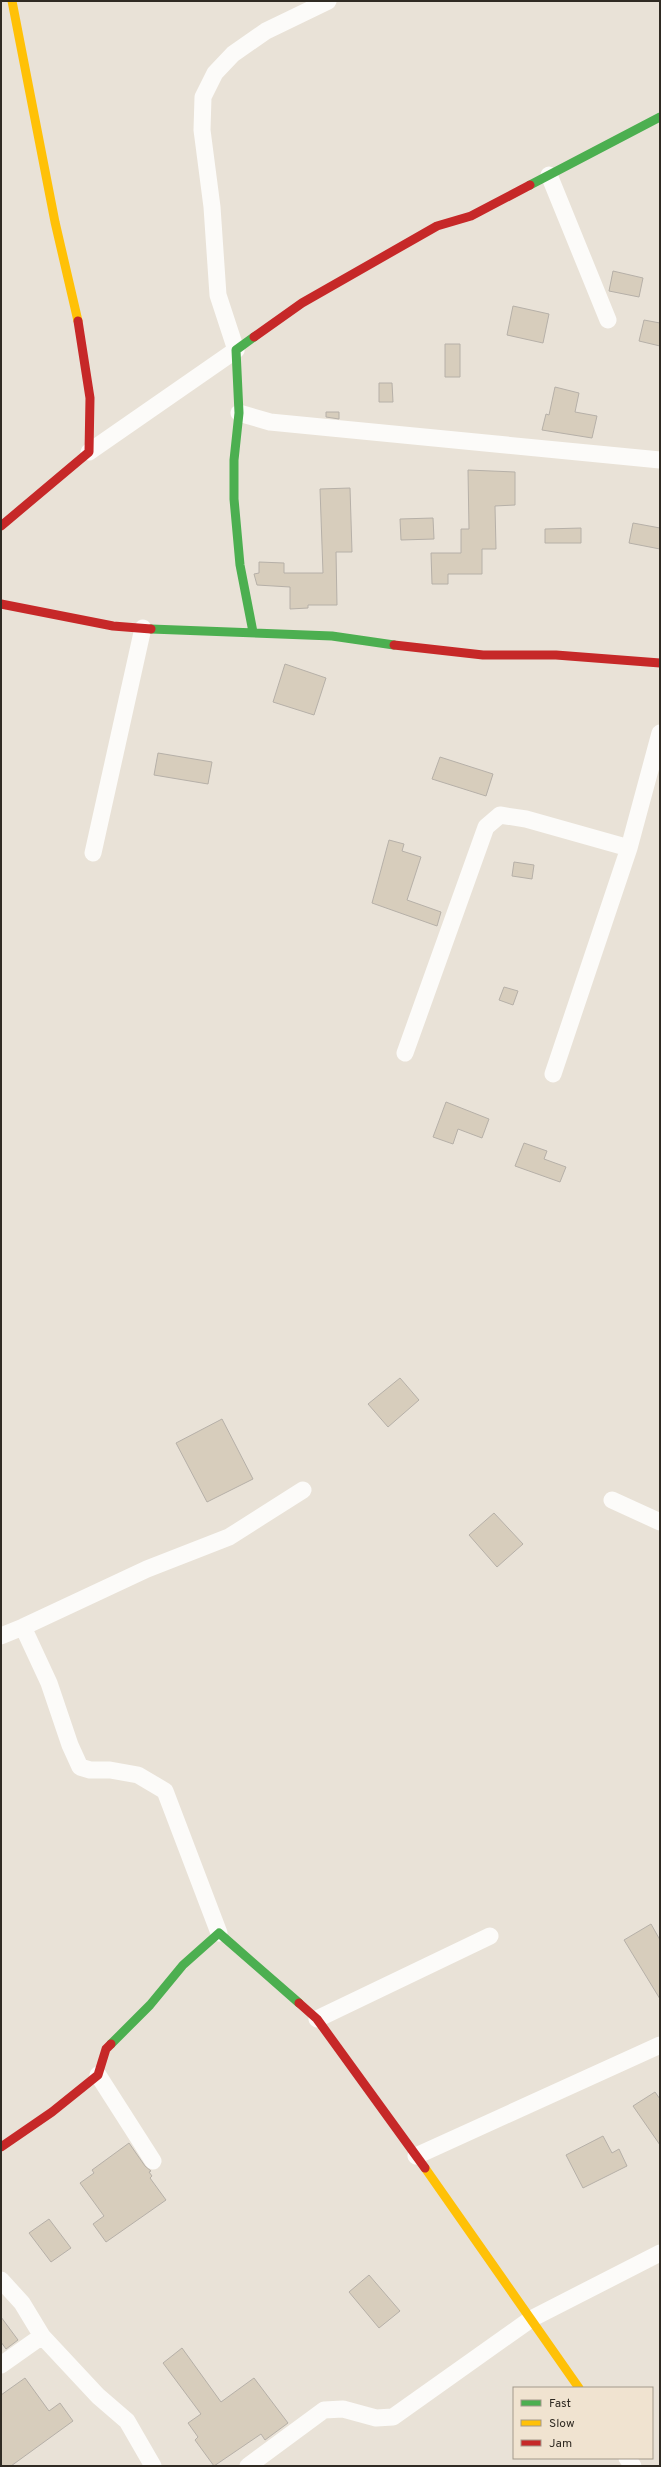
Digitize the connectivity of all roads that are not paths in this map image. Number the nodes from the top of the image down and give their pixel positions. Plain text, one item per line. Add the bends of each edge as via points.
1 (12, 1) edge
2 (328, 1) edge
3 (660, 117) edge
4 (549, 175) junction
5 (608, 320) dead end
6 (236, 350) junction
7 (239, 413) junction
8 (89, 452) junction
9 (660, 460) edge
10 (1, 526) edge
11 (1, 604) edge
12 (144, 628) junction
13 (253, 632) junction
14 (660, 663) edge
15 (660, 733) edge
16 (629, 848) junction
17 (93, 853) dead end
18 (405, 1053) dead end
19 (553, 1074) dead end
20 (303, 1490) dead end
21 (612, 1500) dead end
22 (660, 1522) edge
23 (23, 1628) junction
24 (1, 1636) edge
25 (219, 1933) junction
26 (490, 1936) dead end
27 (317, 2019) junction
28 (660, 2045) edge
29 (98, 2075) junction
30 (1, 2147) edge
31 (416, 2156) junction
32 (154, 2161) dead end
33 (660, 2253) edge
34 (1, 2280) edge
35 (531, 2319) junction
36 (42, 2336) junction
37 (1, 2365) edge
38 (578, 2387) edge
39 (153, 2466) edge
40 (248, 2466) edge

1 - 8 street via 55,222 80,328 90,398
2 - 6 street via 266,31 233,54 214,73 203,97 202,130 212,207 218,295
3 - 4 street
4 - 5 street
4 - 6 street via 471,216 437,226 343,278 302,303
6 - 7 street
6 - 8 street
7 - 9 street via 270,422
7 - 13 street via 234,460 234,499 240,566
8 - 10 street
11 - 12 street via 113,626
12 - 13 street via 189,632
12 - 17 street
13 - 14 street via 332,636 476,655 556,655
15 - 16 street
16 - 18 street via 526,819 500,815 486,827
16 - 19 street
20 - 23 street via 229,1537 146,1569
21 - 22 street
23 - 24 street
23 - 25 street via 49,1683 80,1767 138,1775 164,1791
25 - 27 street
25 - 29 street via 183,1965 150,2005 106,2048
26 - 27 street
27 - 31 street
28 - 31 street
29 - 30 street via 52,2112
29 - 32 street
31 - 35 street
33 - 35 street
34 - 36 street via 22,2303
35 - 38 street
35 - 40 street via 393,2417 376,2418 343,2409 324,2410
36 - 37 street
36 - 39 street via 98,2396 127,2421

